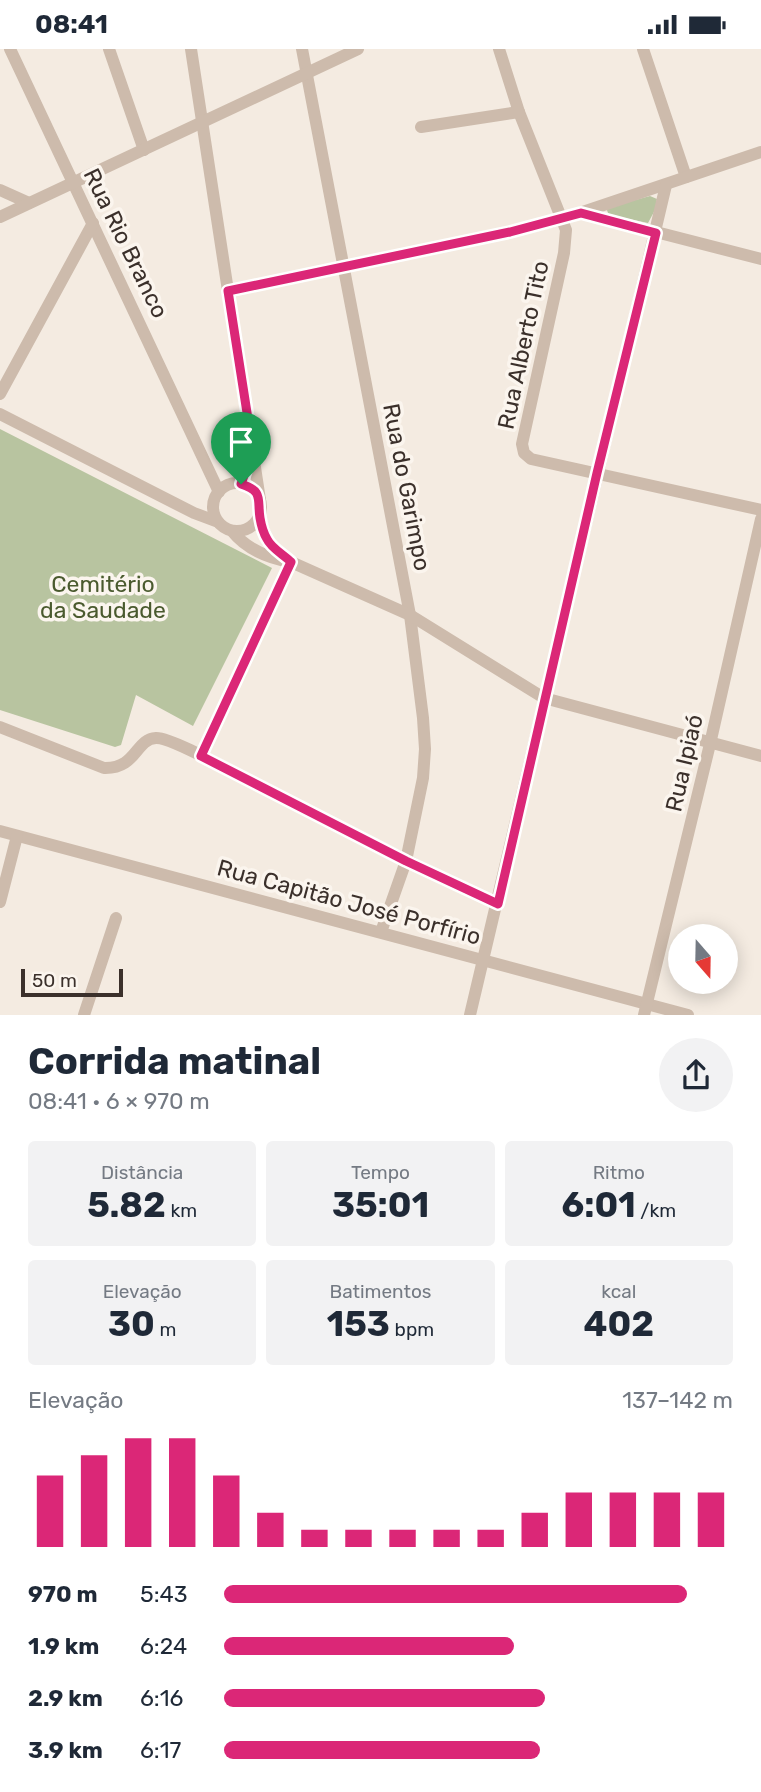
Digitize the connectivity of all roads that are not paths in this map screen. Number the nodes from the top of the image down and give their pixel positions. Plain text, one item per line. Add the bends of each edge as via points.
1 (10, 49) edge
2 (109, 49) edge
3 (191, 49) edge
4 (302, 49) edge
5 (358, 49) edge
6 (499, 49) edge
7 (643, 49) edge
8 (307, 73) junction
9 (519, 112) junction
10 (202, 122) junction
11 (421, 127) dead end
12 (144, 150) junction
13 (761, 152) edge
14 (686, 177) junction
15 (73, 183) junction
16 (666, 185) junction
17 (0, 190) edge
18 (29, 202) junction
19 (581, 213) junction
20 (0, 217) edge
21 (562, 219) junction
22 (93, 223) junction
23 (656, 233) junction
24 (761, 259) edge
25 (344, 267) junction
26 (228, 291) junction
27 (0, 394) edge
28 (0, 414) edge
29 (253, 451) junction
30 (204, 456) junction
31 (597, 473) junction
32 (237, 484) junction
33 (219, 492) junction
34 (260, 500) junction
35 (761, 510) edge
36 (259, 516) junction
37 (761, 519) edge
38 (218, 522) junction
39 (232, 531) junction
40 (291, 562) junction
41 (410, 615) junction
42 (544, 698) junction
43 (0, 727) edge
44 (710, 744) junction
45 (201, 756) junction
46 (761, 757) edge
47 (0, 831) edge
48 (17, 836) junction
49 (406, 861) junction
50 (0, 902) edge
51 (498, 904) junction
52 (117, 918) dead end
53 (381, 932) junction
54 (484, 960) junction
55 (645, 1010) edge
56 (84, 1015) edge
57 (470, 1015) edge
58 (688, 1015) edge

1 - 15 street, Rua Rio Branco
2 - 12 street
3 - 10 street
4 - 8 street, Rua do Garimpo
5 - 8 street
6 - 9 street, Rua Alberto Tito
7 - 14 street
8 - 10 street
8 - 25 street, Rua do Garimpo
9 - 11 street
9 - 21 street, Rua Alberto Tito
10 - 12 street
10 - 26 street
12 - 15 street
13 - 14 street
14 - 16 street
15 - 18 street
15 - 22 street, Rua Rio Branco
16 - 19 street
16 - 23 street
17 - 18 street
18 - 20 street
19 - 21 street
19 - 23 street
21 - 25 street
21 - 31 street, Rua Alberto Tito via 564,253 522,444 531,459
22 - 27 street
22 - 30 street, Rua Rio Branco
23 - 24 street
23 - 31 street
25 - 26 street
25 - 41 street, Rua do Garimpo
26 - 29 street
28 - 38 street
29 - 32 street
29 - 34 street
30 - 32 street, Rua Rio Branco
30 - 33 street, Rua Rio Branco
31 - 35 street
31 - 42 street
32 - 33 street
32 - 34 street via 253,489
33 - 38 street via 213,507
34 - 36 street
36 - 39 street via 248,529
36 - 40 street via 268,542
37 - 44 street, Rua Ipiaó
38 - 39 street
39 - 40 street via 242,543 273,559
40 - 41 street
40 - 45 street
41 - 42 street
41 - 49 street, Rua do Garimpo via 425,749
42 - 44 street
42 - 51 street
43 - 45 street via 104,768 124,765 146,741 155,738
44 - 46 street
44 - 55 street, Rua Ipiaó
45 - 49 street
47 - 48 street, Rua Capitão José Porfírio
48 - 50 street
48 - 53 street, Rua Capitão José Porfírio
49 - 51 street
49 - 53 street, Rua do Garimpo
51 - 54 street
52 - 56 street
53 - 54 street, Rua Capitão José Porfírio
54 - 55 street, Rua Capitão José Porfírio
54 - 57 street
55 - 58 street, Rua Capitão José Porfírio

